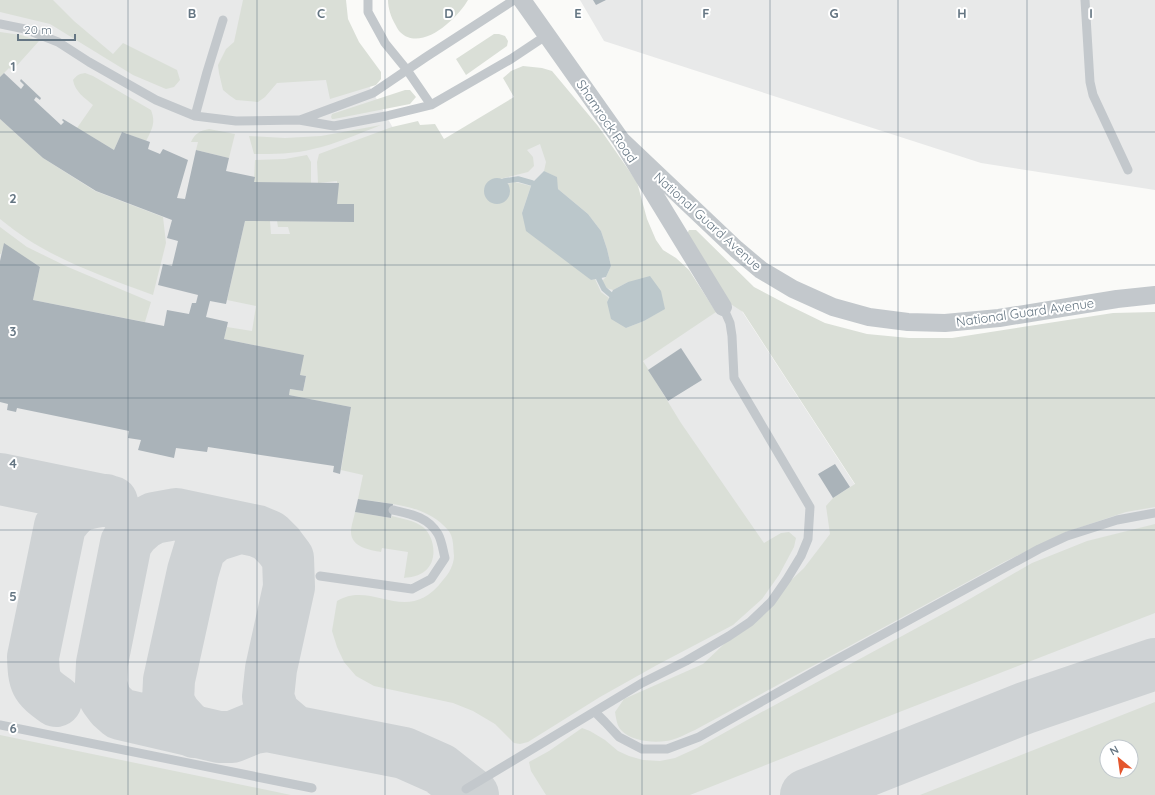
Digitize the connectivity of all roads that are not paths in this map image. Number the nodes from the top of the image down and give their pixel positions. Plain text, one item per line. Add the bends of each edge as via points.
1 (368, 0) edge
2 (514, 0) edge
3 (522, 0) edge
4 (1085, 0) edge
5 (223, 20) dead end
6 (0, 24) edge
7 (547, 35) junction
8 (407, 70) junction
9 (431, 105) junction
10 (195, 116) junction
11 (299, 120) junction
12 (622, 140) junction
13 (1128, 170) dead end
14 (1155, 295) edge
15 (723, 307) joint
16 (393, 510) dead end
17 (1155, 513) edge
18 (320, 576) dead end
19 (594, 712) junction
20 (0, 725) edge
21 (312, 788) dead end
22 (466, 789) dead end

1 - 8 lane via 368,12 385,43
2 - 8 lane
3 - 7 street, Shamrock Road
4 - 13 lane via 1093,95
5 - 10 lane
6 - 10 lane via 25,29 58,42 156,100
7 - 9 lane
7 - 12 street, Shamrock Road
8 - 9 lane
8 - 11 lane via 373,93
9 - 11 lane via 334,126
10 - 11 lane via 236,121
12 - 14 street, National Guard Avenue via 736,249 762,270 793,289 833,307 870,317 945,323 999,318
12 - 15 street, Shamrock Road
15 - 19 lane via 730,323 734,378 810,507 808,539 787,579 771,602 750,622
16 - 18 lane via 413,514 428,522 439,535 445,558 431,579 412,589
17 - 19 lane via 1117,520 1067,536 1039,549 699,737 667,749 642,750 619,737
19 - 22 lane
20 - 21 lane

